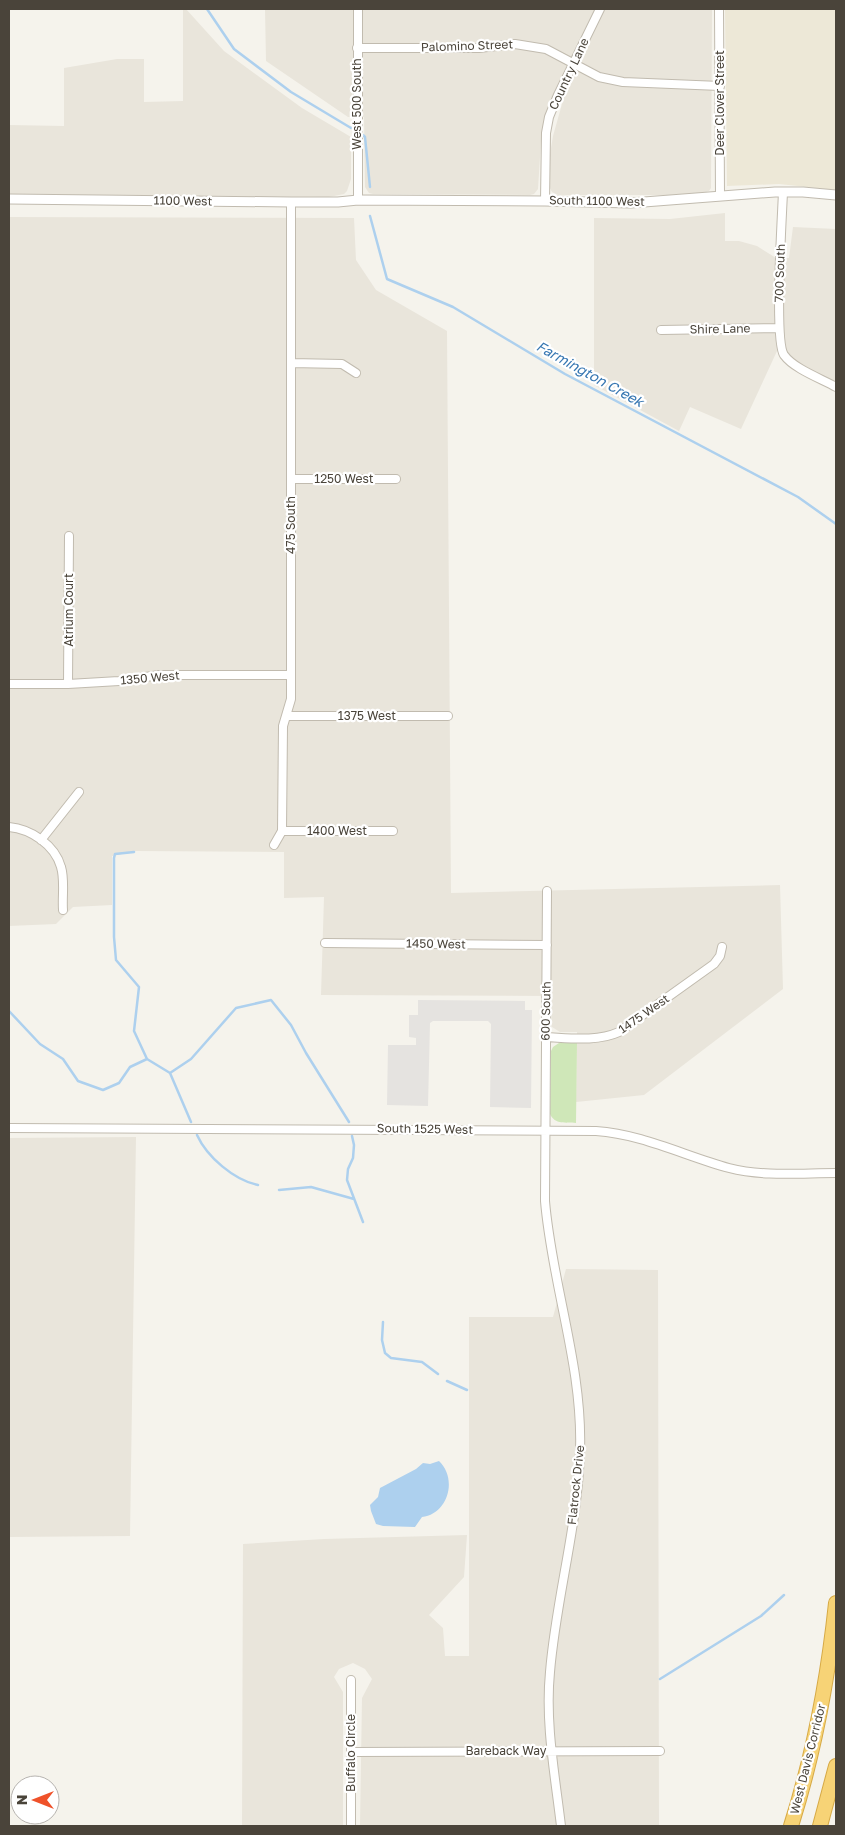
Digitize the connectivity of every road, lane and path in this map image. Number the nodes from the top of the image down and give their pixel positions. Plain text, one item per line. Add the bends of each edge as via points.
1 (358, 9) edge
2 (600, 9) edge
3 (719, 9) edge
4 (357, 48) junction
5 (573, 63) junction
6 (720, 86) junction
7 (782, 192) junction
8 (836, 195) edge
9 (720, 196) junction
10 (9, 199) edge
11 (358, 200) junction
12 (544, 200) junction
13 (291, 202) junction
14 (779, 328) junction
15 (662, 330) dead end
16 (291, 363) junction
17 (356, 373) dead end
18 (836, 387) edge
19 (291, 479) junction
20 (396, 479) dead end
21 (69, 536) dead end
22 (291, 675) junction
23 (9, 684) edge
24 (68, 684) junction
25 (286, 716) junction
26 (448, 716) dead end
27 (80, 792) dead end
28 (9, 826) edge
29 (282, 831) junction
30 (393, 831) dead end
31 (41, 840) junction
32 (274, 845) dead end
33 (547, 890) dead end
34 (63, 910) dead end
35 (325, 943) dead end
36 (546, 945) junction
37 (722, 947) dead end
38 (546, 1037) junction
39 (9, 1128) edge
40 (545, 1131) junction
41 (836, 1174) edge
42 (836, 1603) edge
43 (351, 1680) dead end
44 (552, 1751) junction
45 (660, 1751) dead end
46 (351, 1752) junction
47 (836, 1766) edge
48 (351, 1826) edge
49 (561, 1826) edge
50 (791, 1826) edge
51 (820, 1826) edge

1 - 4 street, West 500 South
2 - 5 street, Country Lane
3 - 6 street, Deer Clover Street
4 - 5 street, Palomino Street via 479,48 515,44 546,49
4 - 11 street, West 500 South
5 - 6 street, Palomino Street via 599,77 623,82
5 - 12 street, Country Lane via 549,117
6 - 9 street, Deer Clover Street
7 - 8 street, South 1100 West
7 - 9 street, South 1100 West
7 - 14 street, 700 South
9 - 12 street, South 1100 West via 631,203
10 - 13 street, 1100 West
11 - 12 street, South 1100 West
11 - 13 street, 1100 West
13 - 16 street, 475 South
14 - 15 street, Shire Lane
14 - 18 street, 700 South via 783,354 793,364
16 - 17 street via 342,364
16 - 19 street, 475 South
19 - 20 street, 1250 West
19 - 22 street, 475 South
21 - 24 street, Atrium Court
22 - 24 street, 1350 West via 159,675
22 - 25 street, 475 South via 291,699
23 - 24 street, 1350 West
25 - 26 street, 1375 West
25 - 29 street, 475 South via 282,726
27 - 31 street
28 - 31 street via 27,831
29 - 30 street, 1400 West
29 - 32 street, 475 South
31 - 34 street via 50,846 61,867
33 - 36 street, 600 South
35 - 36 street, 1450 West
36 - 38 street, 600 South
37 - 38 street, 1475 West via 714,964 619,1032 598,1038
38 - 40 street, 600 South
39 - 40 street, South 1525 West
40 - 41 street, South 1525 West via 620,1134 739,1170 770,1174
40 - 44 street, Flatrock Drive via 546,1214 575,1380 580,1433 578,1483 550,1671 548,1702
42 - 50 highway, West Davis Corridor via 823,1701
43 - 46 street, Buffalo Circle
44 - 45 street, Bareback Way
44 - 46 street, Bareback Way
44 - 49 street, Flatrock Drive
46 - 48 street, Buffalo Circle
47 - 51 highway

